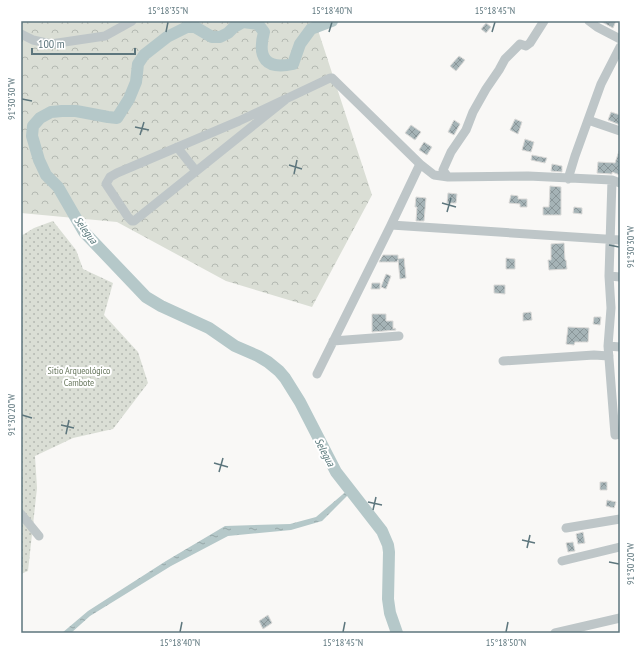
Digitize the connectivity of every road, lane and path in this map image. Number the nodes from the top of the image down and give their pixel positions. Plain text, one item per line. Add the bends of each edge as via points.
1 (132, 21) edge
2 (544, 21) edge
3 (589, 21) edge
4 (21, 34) edge
5 (620, 39) edge
6 (620, 46) edge
7 (285, 100) junction
8 (588, 120) junction
9 (620, 130) edge
10 (177, 147) junction
11 (420, 164) junction
12 (196, 171) junction
13 (448, 178) junction
14 (568, 179) junction
15 (616, 181) edge
16 (390, 225) junction
17 (615, 240) edge
18 (609, 276) junction
19 (620, 277) edge
20 (615, 308) edge
21 (399, 336) dead end
22 (333, 341) junction
23 (620, 347) edge
24 (609, 351) junction
25 (503, 361) dead end
26 (317, 374) dead end
27 (620, 434) edge
28 (21, 514) edge
29 (620, 519) edge
30 (566, 528) dead end
31 (39, 536) dead end
32 (620, 547) edge
33 (562, 561) dead end
34 (620, 618) edge
35 (587, 629) edge
36 (555, 633) edge

1 - 4 street via 105,36 51,44
2 - 13 street via 530,43 526,46 520,44 505,59 486,89 466,130 446,162 443,170
3 - 5 street
6 - 8 street
7 - 10 street
7 - 11 street via 327,78 332,78
7 - 12 street
8 - 9 street
8 - 14 street
10 - 12 street
10 - 12 street via 117,173 108,180 106,184 128,217 134,221
11 - 13 street via 434,174
11 - 16 street
13 - 14 street via 528,176
14 - 15 street
15 - 17 street
16 - 17 street
16 - 22 street
17 - 18 street
18 - 19 street
18 - 20 street
20 - 24 street
21 - 22 street
22 - 26 street
23 - 24 street
24 - 25 street via 594,355
24 - 27 street via 615,435
28 - 31 street
29 - 30 street
32 - 33 street
34 - 35 street
35 - 36 street

